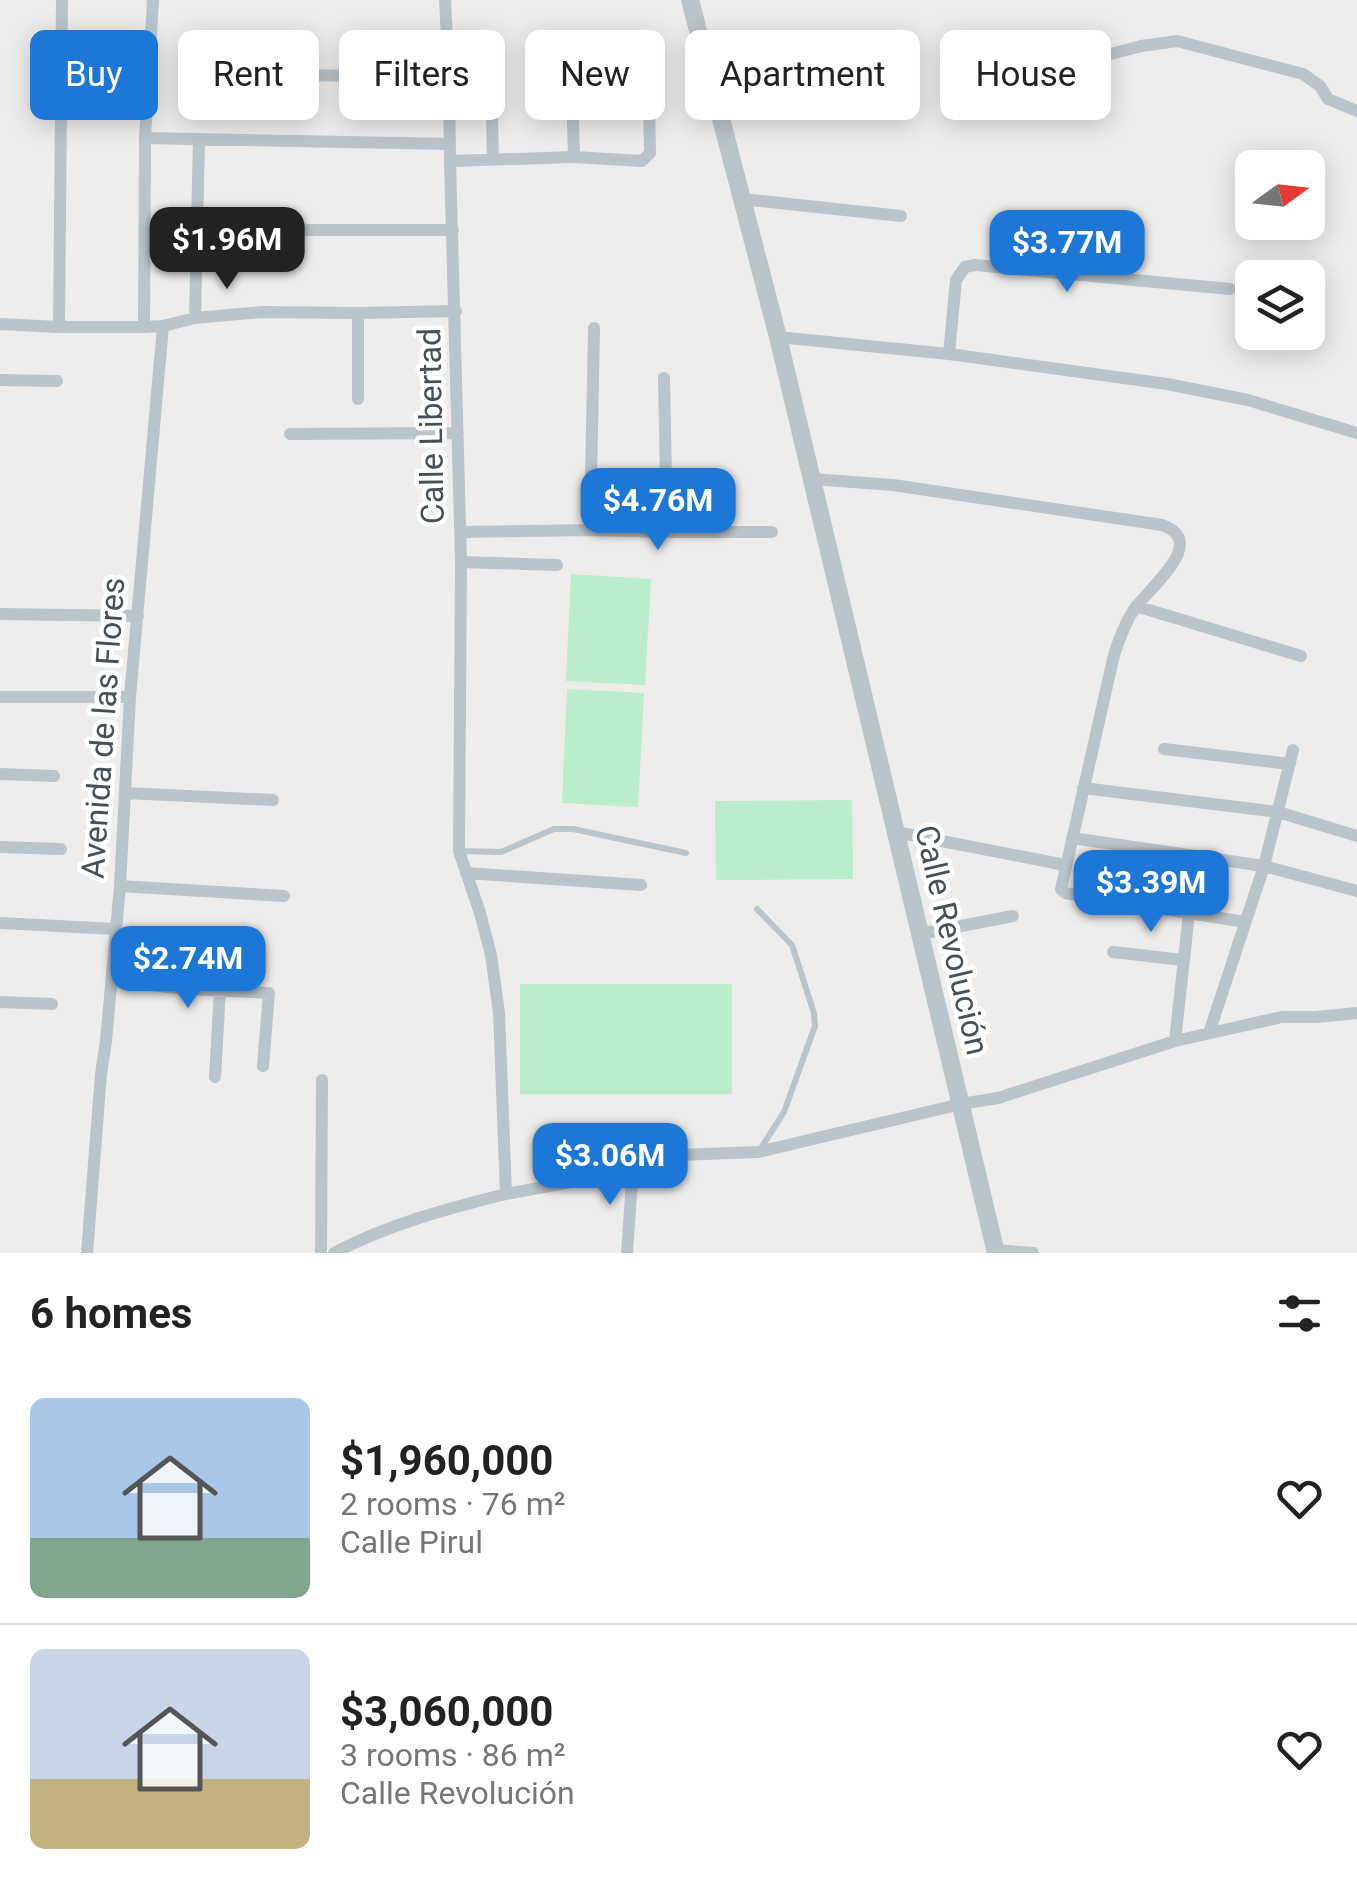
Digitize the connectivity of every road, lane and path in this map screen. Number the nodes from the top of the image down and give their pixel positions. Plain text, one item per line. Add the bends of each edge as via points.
1 (62, 0) edge
2 (153, 0) edge
3 (445, 0) edge
4 (690, 0) edge
5 (447, 30) edge
6 (1111, 54) edge
7 (1357, 111) edge
8 (450, 120) edge
9 (492, 120) edge
10 (573, 120) edge
11 (649, 120) edge
12 (145, 138) junction
13 (199, 139) junction
14 (450, 144) junction
15 (493, 158) junction
16 (574, 158) junction
17 (450, 161) junction
18 (742, 199) junction
19 (901, 216) dead end
20 (198, 230) junction
21 (453, 230) junction
22 (1230, 289) dead end
23 (456, 311) junction
24 (358, 314) junction
25 (195, 318) junction
26 (0, 324) edge
27 (163, 326) junction
28 (59, 327) junction
29 (144, 328) junction
30 (594, 328) dead end
31 (778, 337) junction
32 (949, 354) junction
33 (664, 378) dead end
34 (0, 380) edge
35 (57, 382) dead end
36 (358, 399) dead end
37 (1357, 433) edge
38 (290, 434) dead end
39 (458, 434) junction
40 (812, 479) junction
41 (590, 530) junction
42 (460, 532) junction
43 (668, 532) junction
44 (772, 532) dead end
45 (461, 562) junction
46 (557, 565) dead end
47 (1136, 606) junction
48 (0, 614) edge
49 (138, 616) junction
50 (1301, 656) dead end
51 (0, 697) edge
52 (130, 698) junction
53 (1164, 749) dead end
54 (0, 774) edge
55 (54, 776) dead end
56 (1084, 788) junction
57 (125, 793) junction
58 (274, 800) dead end
59 (1278, 812) junction
60 (896, 832) junction
61 (1357, 836) edge
62 (1072, 838) junction
63 (0, 847) edge
64 (61, 849) dead end
65 (460, 851) junction
66 (686, 853) dead end
67 (1065, 865) junction
68 (1264, 866) junction
69 (466, 873) junction
70 (120, 886) junction
71 (641, 886) dead end
72 (1357, 892) edge
73 (284, 896) dead end
74 (756, 909) dead end
75 (1188, 913) junction
76 (1013, 916) dead end
77 (1246, 922) junction
78 (0, 923) edge
79 (116, 929) junction
80 (920, 934) junction
81 (1113, 952) dead end
82 (1183, 960) junction
83 (112, 981) junction
84 (220, 990) junction
85 (0, 1002) edge
86 (52, 1004) dead end
87 (1357, 1013) edge
88 (1209, 1033) junction
89 (1175, 1042) junction
90 (263, 1066) dead end
91 (215, 1077) dead end
92 (322, 1080) dead end
93 (961, 1104) junction
94 (758, 1152) junction
95 (633, 1166) junction
96 (506, 1194) junction
97 (996, 1252) edge
98 (88, 1253) edge
99 (321, 1253) edge
100 (334, 1253) edge
101 (627, 1253) edge
102 (1033, 1253) edge

1 - 28 street
2 - 12 street
3 - 5 street, Calle Libertad
4 - 18 street, Calle Revolución
6 - 7 street via 1178,41 1303,74 1328,99
8 - 14 street, Calle Libertad
9 - 15 street
10 - 16 street
11 - 16 street via 650,153 642,161
12 - 13 street
12 - 29 street
13 - 14 street
13 - 20 street
14 - 17 street, Calle Libertad
15 - 16 street
15 - 17 street
17 - 21 street, Calle Libertad
18 - 19 street
18 - 31 street, Calle Revolución
20 - 21 street
20 - 25 street
21 - 23 street, Calle Libertad
22 - 32 street via 976,265 956,280
23 - 24 street
23 - 39 street, Calle Libertad
24 - 25 street
24 - 36 street
25 - 27 street
26 - 28 street
27 - 29 street
27 - 49 street, Avenida de las Flores
28 - 29 street
30 - 41 street
31 - 32 street
31 - 40 street, Calle Revolución
32 - 37 street via 1166,384
33 - 43 street
34 - 35 street
38 - 39 street
39 - 42 street, Calle Libertad
40 - 47 street via 893,485 1174,529 1181,542 1174,561
40 - 60 street, Calle Revolución
41 - 42 street
41 - 43 street
42 - 45 street, Calle Libertad
43 - 44 street
45 - 46 street
45 - 65 street, Calle Libertad
47 - 50 street
47 - 56 street via 1114,655
48 - 49 street
49 - 52 street, Avenida de las Flores
51 - 52 street
52 - 57 street, Avenida de las Flores
53 - 59 street via 1291,757
54 - 55 street
56 - 59 street
56 - 62 street
57 - 58 street
57 - 70 street, Avenida de las Flores
59 - 61 street
59 - 68 street
60 - 67 street
60 - 80 street, Calle Revolución
62 - 67 street
62 - 68 street
63 - 64 street
65 - 66 lane via 501,852 573,829
65 - 69 street
67 - 75 street via 1066,893
68 - 72 street
68 - 77 street
69 - 71 street
69 - 96 street via 500,1013
70 - 73 street
70 - 79 street, Avenida de las Flores
74 - 94 lane via 792,945 816,1026 784,1112
75 - 77 street
75 - 82 street
76 - 80 street
77 - 88 street
78 - 79 street
79 - 83 street, Avenida de las Flores
80 - 93 street, Calle Revolución
81 - 82 street
82 - 89 street
83 - 84 street
83 - 98 street, Avenida de las Flores
84 - 90 street via 269,993
84 - 91 street
85 - 86 street
87 - 88 street via 1282,1017
88 - 89 street
89 - 93 street via 1014,1094
92 - 99 street
93 - 94 street, Calle Revolución
93 - 97 street
94 - 95 street, Calle Revolución via 678,1155
95 - 96 street, Calle Revolución
95 - 101 street
96 - 100 street, Calle Revolución via 405,1221
97 - 102 street

